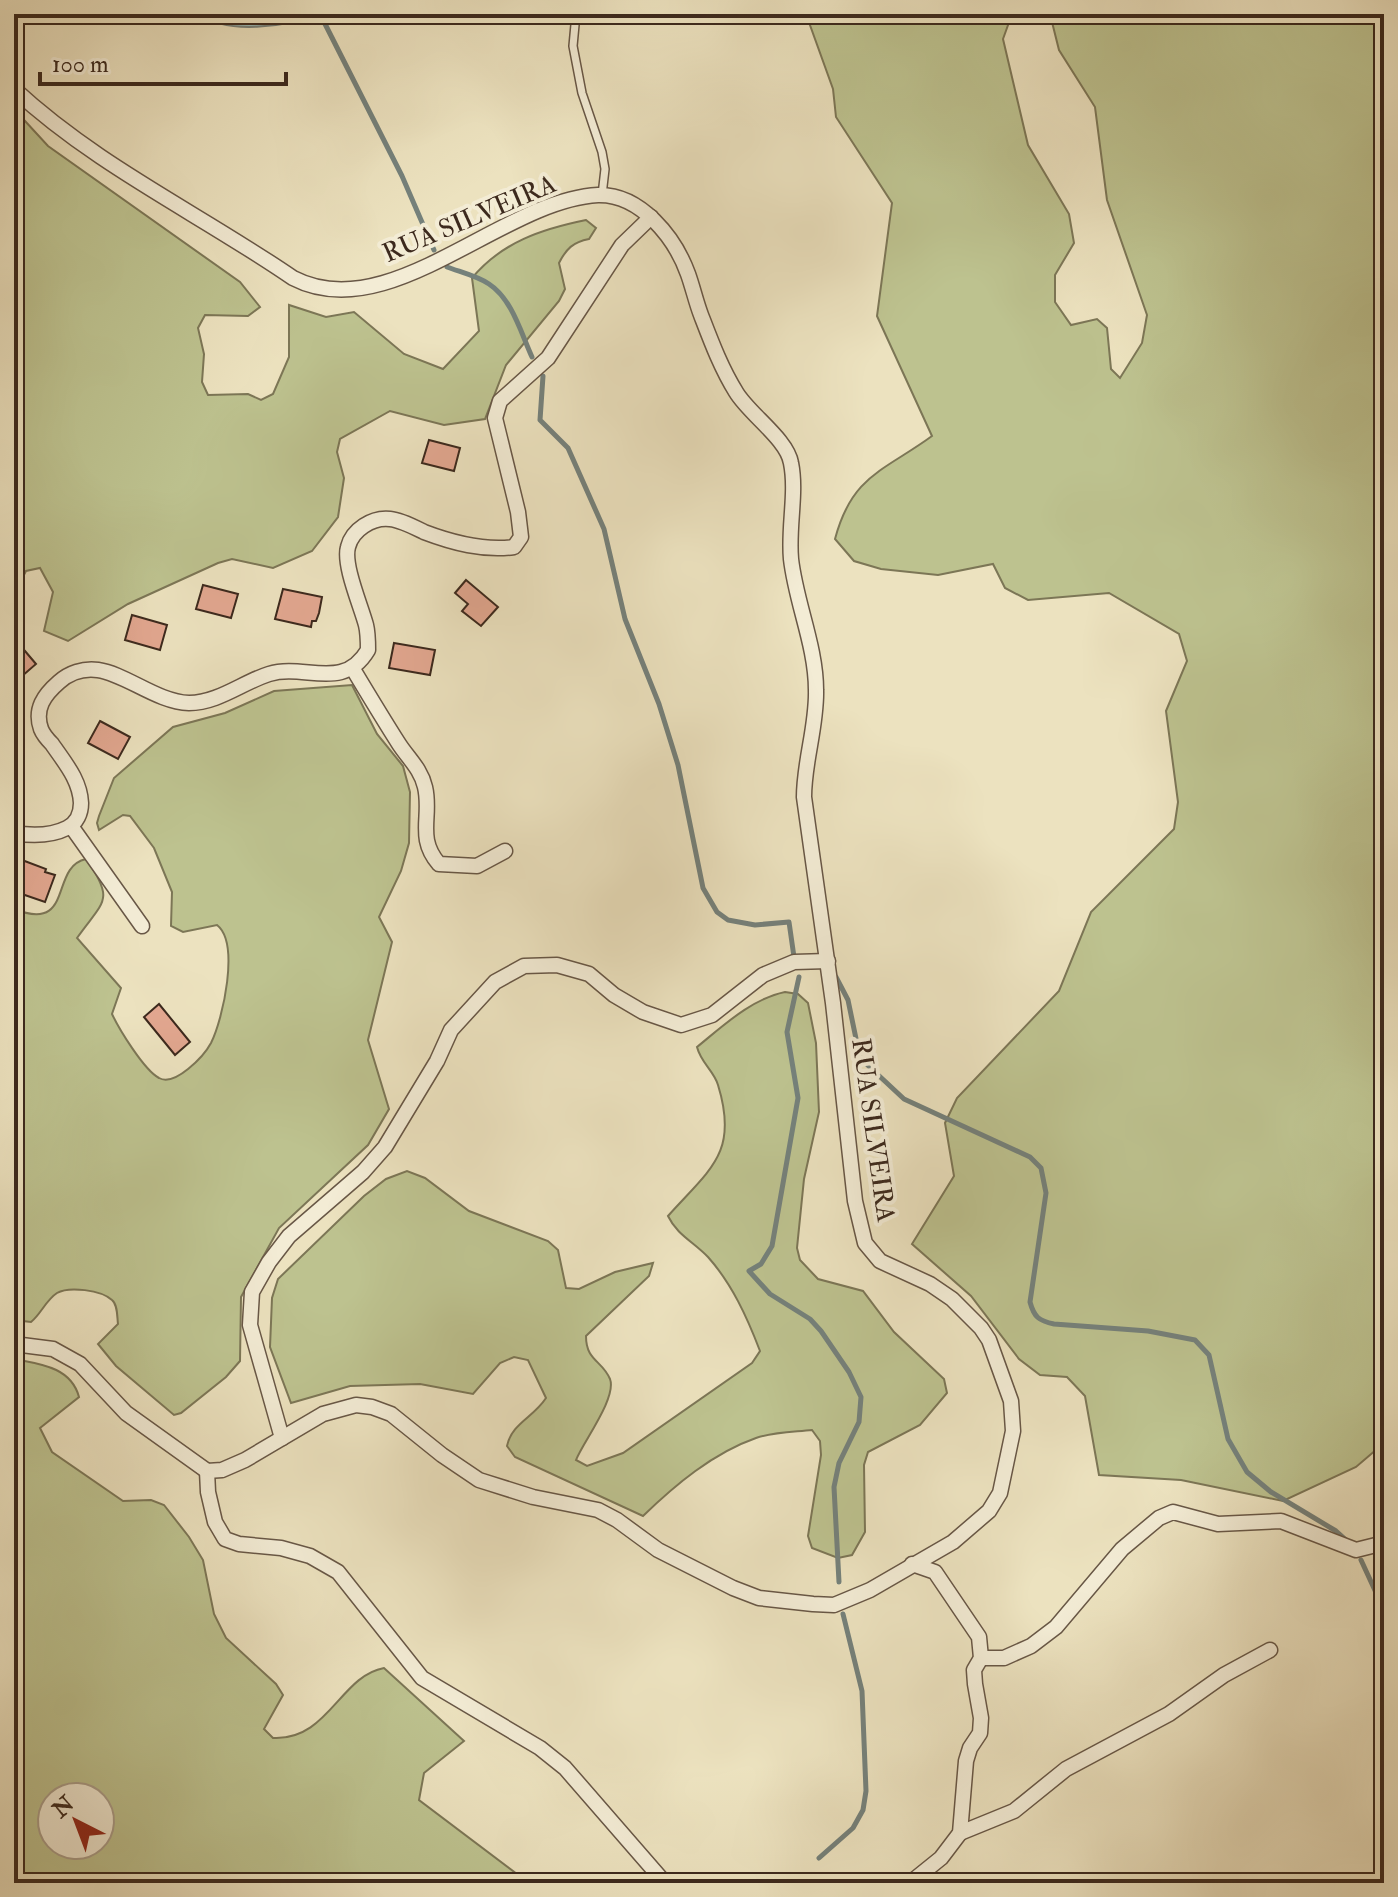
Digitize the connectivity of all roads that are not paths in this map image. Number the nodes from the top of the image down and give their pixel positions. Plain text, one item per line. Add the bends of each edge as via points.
1 (576, 14) edge
2 (14, 89) edge
3 (602, 195) junction
4 (651, 217) junction
5 (353, 669) junction
6 (71, 826) junction
7 (14, 833) edge
8 (505, 851) dead end
9 (142, 926) dead end
10 (828, 961) junction
11 (14, 1344) edge
12 (282, 1438) junction
13 (207, 1471) junction
14 (1384, 1543) edge
15 (912, 1564) junction
16 (1270, 1650) dead end
17 (981, 1658) junction
18 (960, 1833) junction
19 (665, 1883) edge
20 (910, 1883) edge

1 - 3 lane via 573,46 602,152
2 - 3 street, RUA SILVEIRA via 114,167 293,278 328,290 388,280 546,207
3 - 4 street, RUA SILVEIRA via 633,204
4 - 5 street via 622,245 548,358 500,401 495,418 521,537 514,547 476,547 392,519 374,519 359,529 348,547 348,561 368,650
4 - 10 street, RUA SILVEIRA via 681,259 736,393 791,458 789,537 817,689 804,797
5 - 6 street via 269,674 190,703 98,670 69,673 45,694 39,708 41,730 80,790 81,812
5 - 8 street via 419,771 426,788 426,845 431,855 439,864 477,866
6 - 7 street via 53,834
6 - 9 street
10 - 12 street via 794,962 763,975 712,1015 681,1025 643,1012 589,974 557,965 524,966 495,982 451,1030 385,1147 289,1236 252,1292 250,1325
10 - 15 street, RUA SILVEIRA via 855,1201 865,1243 880,1261 952,1299 981,1328 997,1358 1012,1412 1000,1493 989,1511 953,1542
11 - 13 street via 53,1349 80,1364 126,1413
12 - 13 street, RUA SILVEIRA via 245,1460
12 - 15 street, RUA SILVEIRA via 340,1408 372,1407 391,1414 479,1480 598,1510 658,1550 759,1598 834,1605
13 - 19 street via 215,1522 225,1539 310,1556 338,1572 422,1678 565,1768
14 - 17 street via 1356,1550 1281,1521 1218,1524 1173,1512 1122,1549 1056,1627 1004,1658
15 - 17 street via 935,1572 945,1585 979,1637
16 - 18 street via 1169,1714 1066,1769 1014,1811
17 - 18 street via 974,1670 980,1733 966,1761
18 - 20 street via 941,1858

